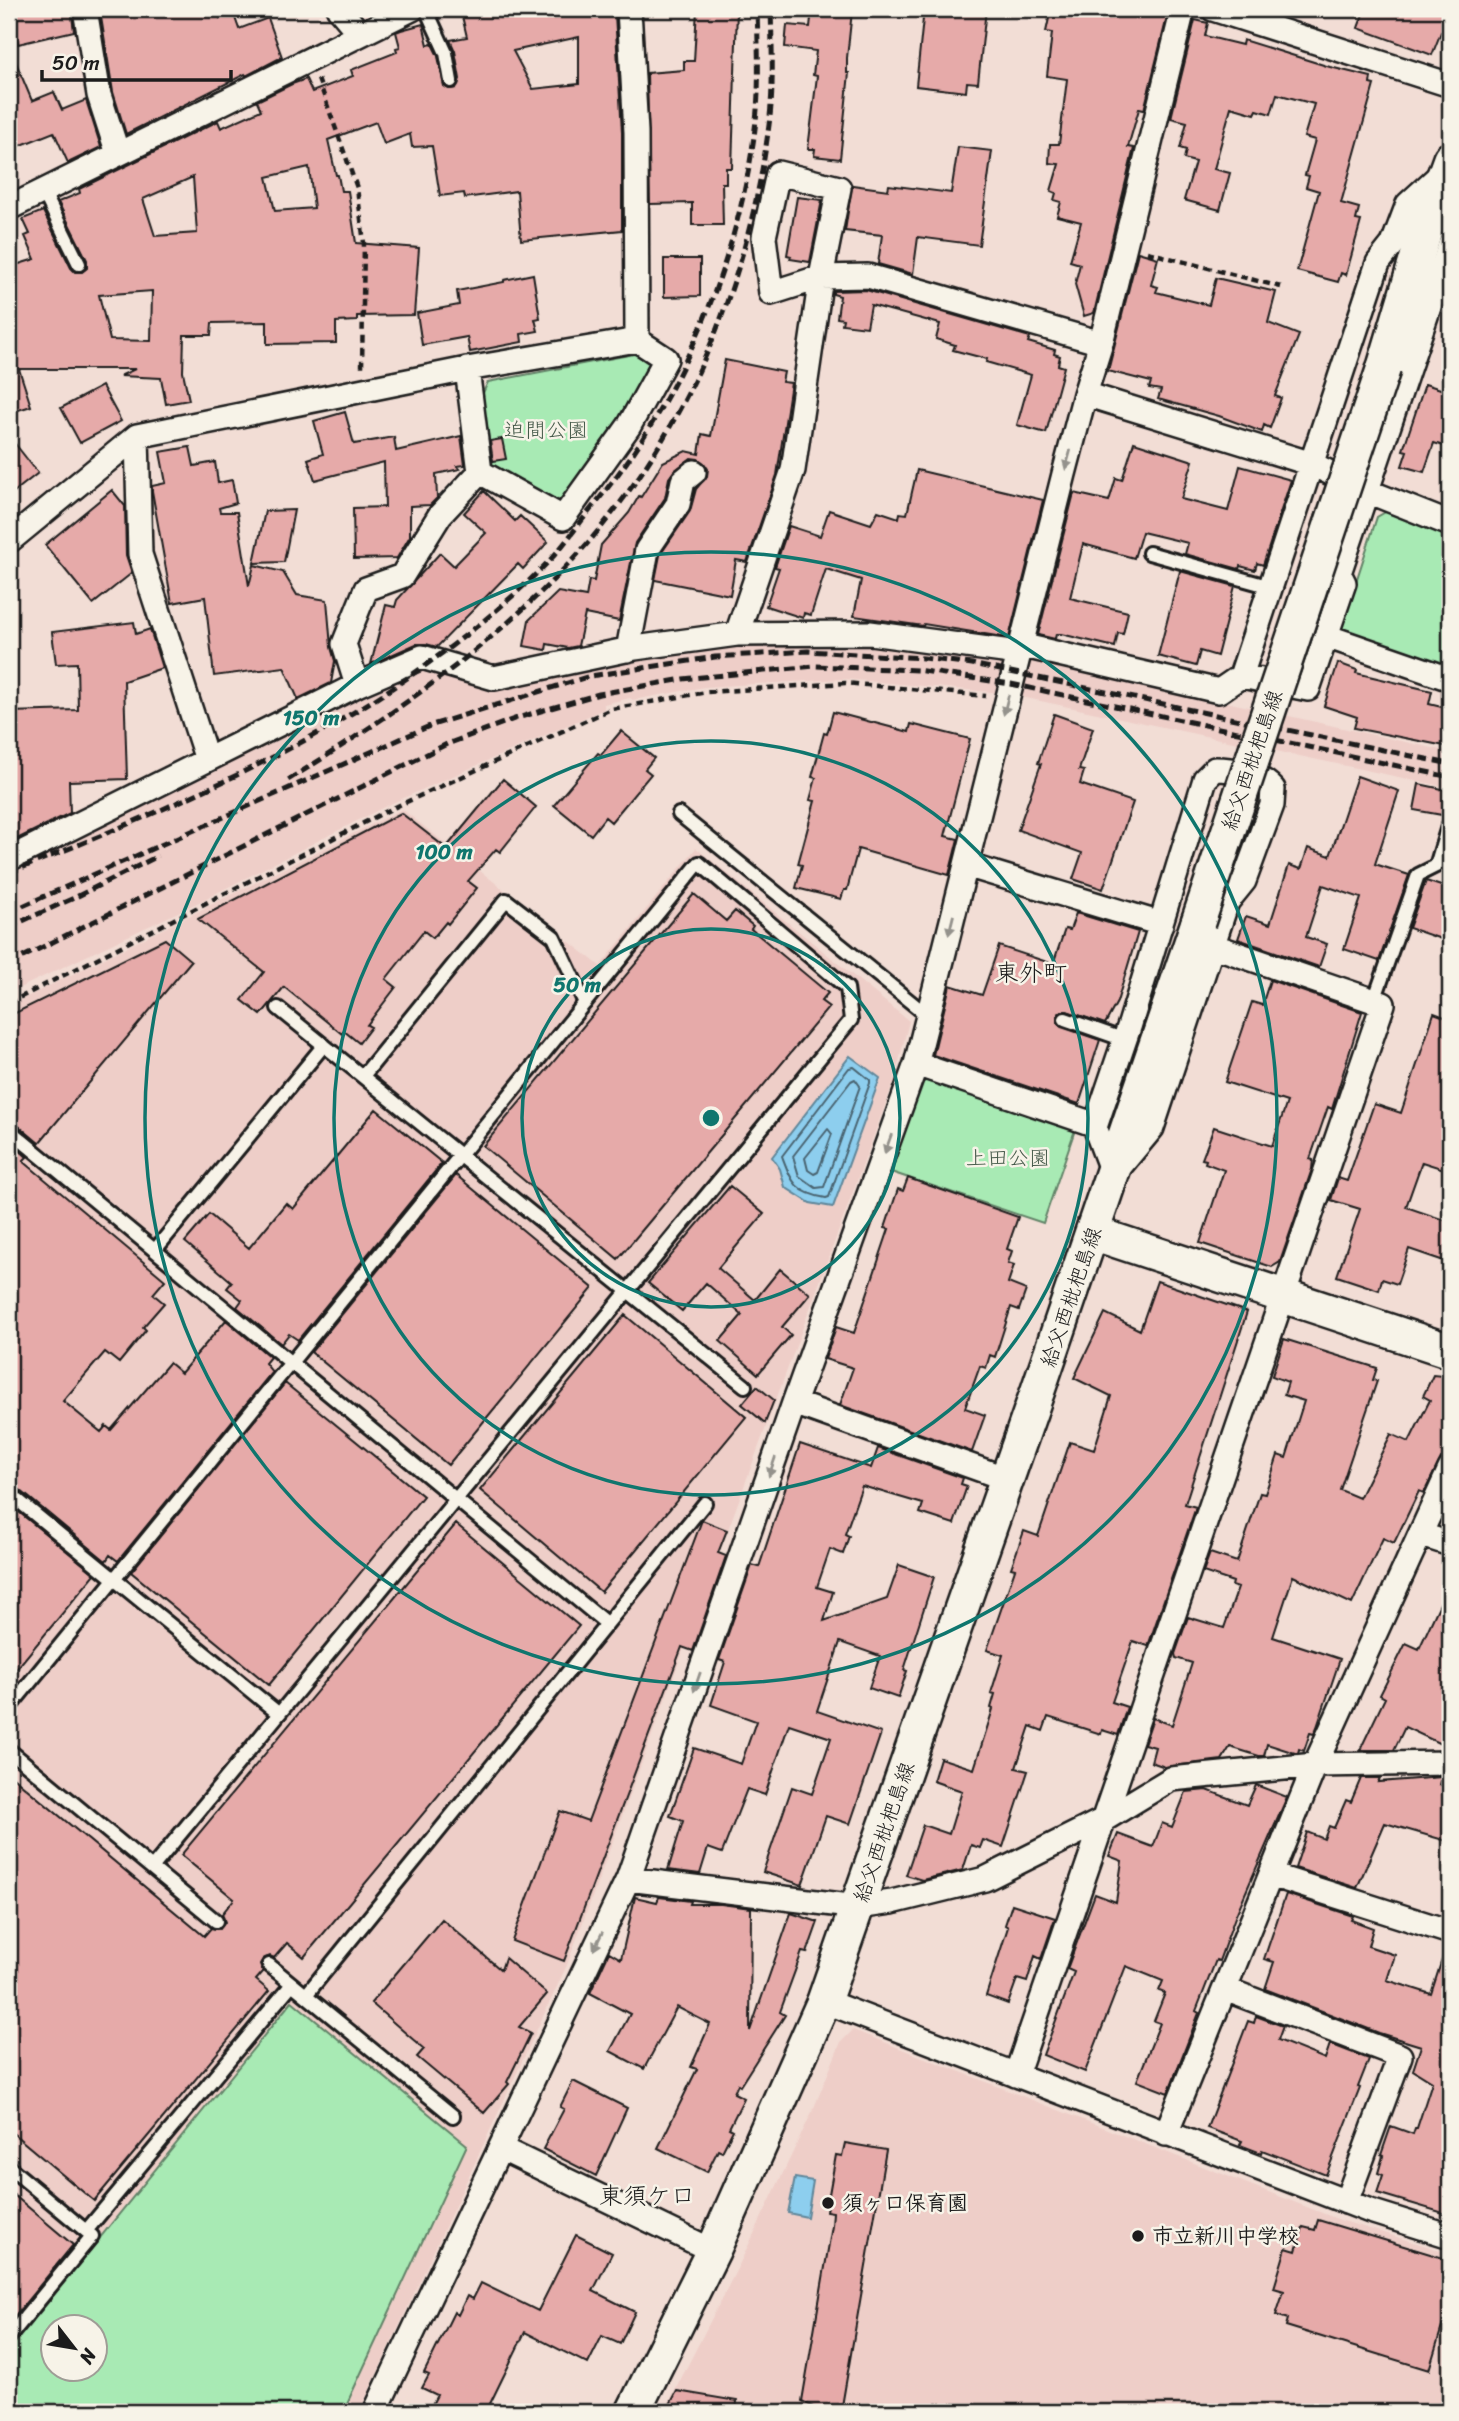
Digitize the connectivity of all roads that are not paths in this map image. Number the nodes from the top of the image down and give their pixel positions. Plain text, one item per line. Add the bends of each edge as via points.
1 (85, 9) edge
2 (339, 9) edge
3 (412, 9) edge
4 (426, 9) edge
5 (629, 9) edge
6 (1184, 9) edge
7 (1213, 9) edge
8 (360, 34) junction
9 (451, 81) dead end
10 (1450, 85) edge
11 (118, 154) junction
12 (1448, 164) edge
13 (43, 191) junction
14 (9, 208) edge
15 (1450, 245) edge
16 (79, 264) dead end
17 (821, 277) junction
18 (637, 340) junction
19 (1101, 343) junction
20 (467, 369) junction
21 (1085, 394) junction
22 (137, 436) junction
23 (1312, 464) junction
24 (694, 471) dead end
25 (480, 472) junction
26 (1367, 491) junction
27 (1450, 524) edge
28 (9, 541) edge
29 (1149, 553) dead end
30 (1271, 587) junction
31 (737, 634) junction
32 (1326, 636) junction
33 (1019, 649) junction
34 (628, 650) junction
35 (1241, 676) junction
36 (1450, 679) edge
37 (357, 685) junction
38 (207, 760) junction
39 (679, 814) dead end
40 (1448, 825) dead end
41 (9, 859) edge
42 (966, 865) junction
43 (1161, 924) junction
44 (1206, 934) junction
45 (1374, 1001) junction
46 (585, 1003) junction
47 (278, 1008) dead end
48 (928, 1016) junction
49 (1065, 1019) dead end
50 (1125, 1040) junction
51 (324, 1045) junction
52 (916, 1064) junction
53 (363, 1076) junction
54 (1096, 1125) junction
55 (9, 1130) edge
56 (460, 1156) junction
57 (1113, 1175) junction
58 (1093, 1233) junction
59 (155, 1250) junction
60 (628, 1292) junction
61 (1281, 1296) junction
62 (1450, 1351) edge
63 (291, 1363) junction
64 (745, 1386) dead end
65 (794, 1403) junction
66 (1450, 1469) edge
67 (1007, 1479) junction
68 (9, 1493) edge
69 (456, 1499) junction
70 (705, 1503) dead end
71 (1422, 1535) junction
72 (1450, 1544) edge
73 (115, 1579) junction
74 (607, 1624) junction
75 (9, 1709) edge
76 (279, 1714) junction
77 (9, 1750) edge
78 (1450, 1763) edge
79 (1315, 1765) junction
80 (1105, 1819) junction
81 (152, 1868) junction
82 (1271, 1875) junction
83 (628, 1879) junction
84 (858, 1907) junction
85 (216, 1921) dead end
86 (1450, 1932) edge
87 (269, 1965) dead end
88 (292, 1984) junction
89 (1225, 1989) junction
90 (306, 1995) junction
91 (824, 2001) junction
92 (1016, 2075) junction
93 (453, 2116) dead end
94 (1166, 2134) junction
95 (502, 2149) junction
96 (9, 2167) edge
97 (1346, 2202) junction
98 (86, 2231) junction
99 (1450, 2236) edge
100 (713, 2251) junction
101 (9, 2337) edge
102 (375, 2412) edge
103 (633, 2412) edge

1 - 11 street via 99,95
2 - 8 street
3 - 8 street
4 - 9 lane via 446,53
5 - 18 street via 636,132
6 - 19 street
7 - 10 street
8 - 11 street
11 - 13 street
12 - 23 street via 1408,204 1392,244 1378,263
12 - 44 main road, 給父西枇杷島線, bridge
13 - 14 street
13 - 16 lane
15 - 26 street
17 - 17 street via 771,293 764,237 778,173 839,188
17 - 19 street via 868,276
17 - 31 street via 793,470
18 - 20 street
18 - 25 street via 666,359 629,426 563,518
19 - 21 street
20 - 22 street
20 - 25 street
21 - 23 street
21 -> 33 street
22 - 28 street
22 - 38 street via 140,554
23 - 26 street
23 - 30 street
24 - 34 street via 682,481 678,504 647,550
25 - 37 street via 440,514 402,576 366,589 344,644
26 - 27 street
26 - 32 street via 1339,573 1344,583
29 - 30 lane
30 - 35 street
31 - 33 street via 870,633
31 - 34 street
32 - 35 street via 1308,689
32 - 36 street
33 - 35 street via 1219,691
33 -> 42 street
34 - 37 street via 494,678 422,657
37 - 38 street
38 - 41 street
39 - 48 lane
40 - 45 lane via 1436,866 1418,875
42 - 43 street
42 -> 48 street
43 - 44 street via 1205,779 1214,769 1228,769 1265,780 1273,789 1272,805 1244,881
43 - 50 street
44 - 45 street
44 - 57 main road, 給父西枇杷島線 via 1129,1121
45 - 61 street via 1383,1004
46 - 53 lane via 554,937 506,900
46 - 56 lane
46 - 60 lane via 699,863 846,988 851,1020
47 - 51 lane
48 - 52 street
49 - 50 lane
50 - 54 street
51 - 53 lane
51 - 59 lane
52 - 54 street
52 -> 65 street
53 - 56 lane
54 - 57 street
55 - 59 lane
56 - 60 lane
56 - 63 lane
57 - 58 main road, 給父西枇杷島線
58 - 61 main road
58 - 67 main road, 給父西枇杷島線
59 - 63 lane
60 - 64 lane
60 - 69 lane
61 - 62 main road
61 - 80 street
63 - 69 lane
63 - 73 lane
65 - 67 street
65 -> 83 street
66 - 71 street
67 - 84 main road, 給父西枇杷島線
68 - 73 lane
69 - 74 lane
69 - 76 lane
70 - 74 lane
71 - 72 street
71 - 79 street
73 - 75 lane
73 - 76 lane
74 - 90 lane
76 - 81 lane
77 - 81 lane
78 - 79 street
79 - 80 street via 1171,1779
79 - 82 street
80 - 84 street via 985,1879
80 - 92 street
81 - 85 lane
82 - 86 street
82 - 89 street
83 - 84 street
83 -> 95 street
84 - 91 main road, 給父西枇杷島線
87 - 88 lane
88 - 90 lane
88 - 98 lane
89 - 94 street
89 - 97 street via 1400,2056
90 - 93 lane
91 - 92 street
91 - 100 main road, 給父西枇杷島線
92 - 94 street
94 - 97 street
95 - 100 street
95 - 102 street
96 - 98 lane
97 - 99 street
98 - 101 lane via 92,2236
100 - 103 main road, 給父西枇杷島線

